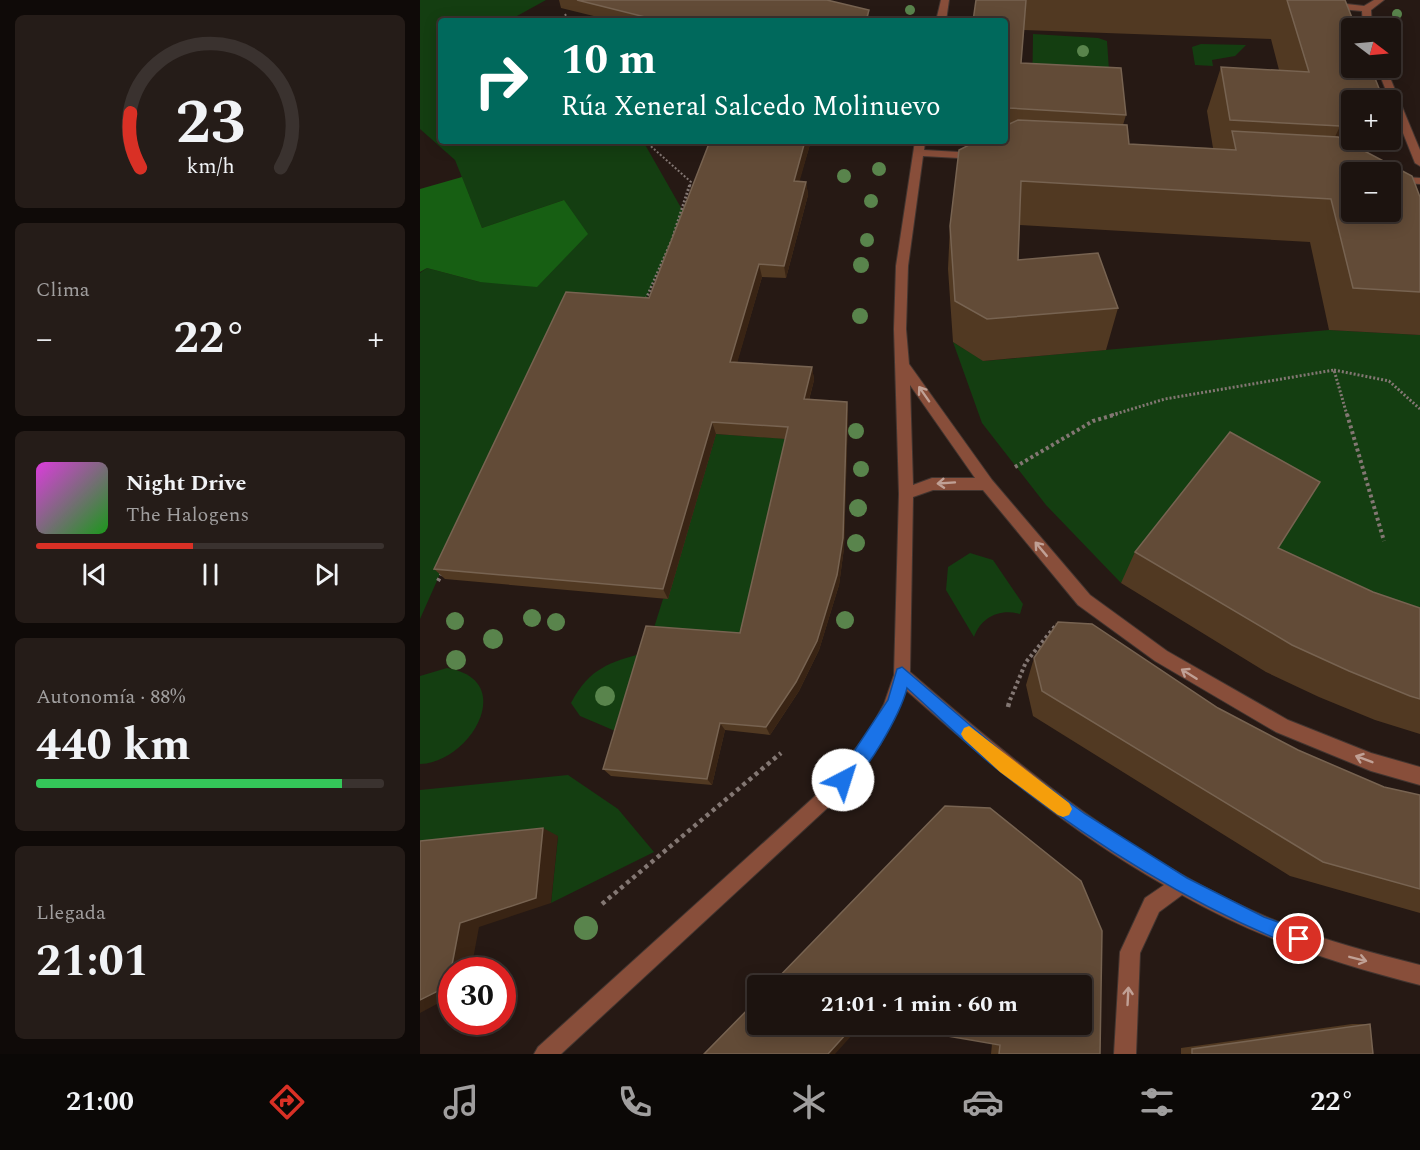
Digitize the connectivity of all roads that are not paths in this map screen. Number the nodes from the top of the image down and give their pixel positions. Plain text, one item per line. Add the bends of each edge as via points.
1 (945, 0) edge
2 (1380, 0) edge
3 (1318, 4) edge
4 (1366, 9) junction
5 (942, 18) edge
6 (1367, 18) edge
7 (1385, 78) edge
8 (919, 147) edge
9 (986, 156) edge
10 (1420, 163) edge
11 (1401, 180) edge
12 (1420, 181) edge
13 (903, 365) junction
14 (987, 484) junction
15 (906, 494) junction
16 (902, 675) junction
17 (1420, 776) edge
18 (1181, 884) junction
19 (1420, 975) edge
20 (545, 1054) edge
21 (1125, 1054) edge

1 - 5 street
2 - 4 street
3 - 4 street
4 - 6 street
7 - 10 street
8 - 9 street
8 - 13 street via 902,266
11 - 12 street
14 -> 13 street
13 - 15 street
14 -> 15 street via 932,484
17 -> 14 street via 1371,762 1282,726 1161,656 1084,600
15 - 16 street
16 - 18 street via 1006,766 1079,820
16 - 20 street via 896,703 878,733 856,766 830,794
18 -> 19 street via 1260,924 1339,954
21 -> 18 street via 1130,952 1152,905

